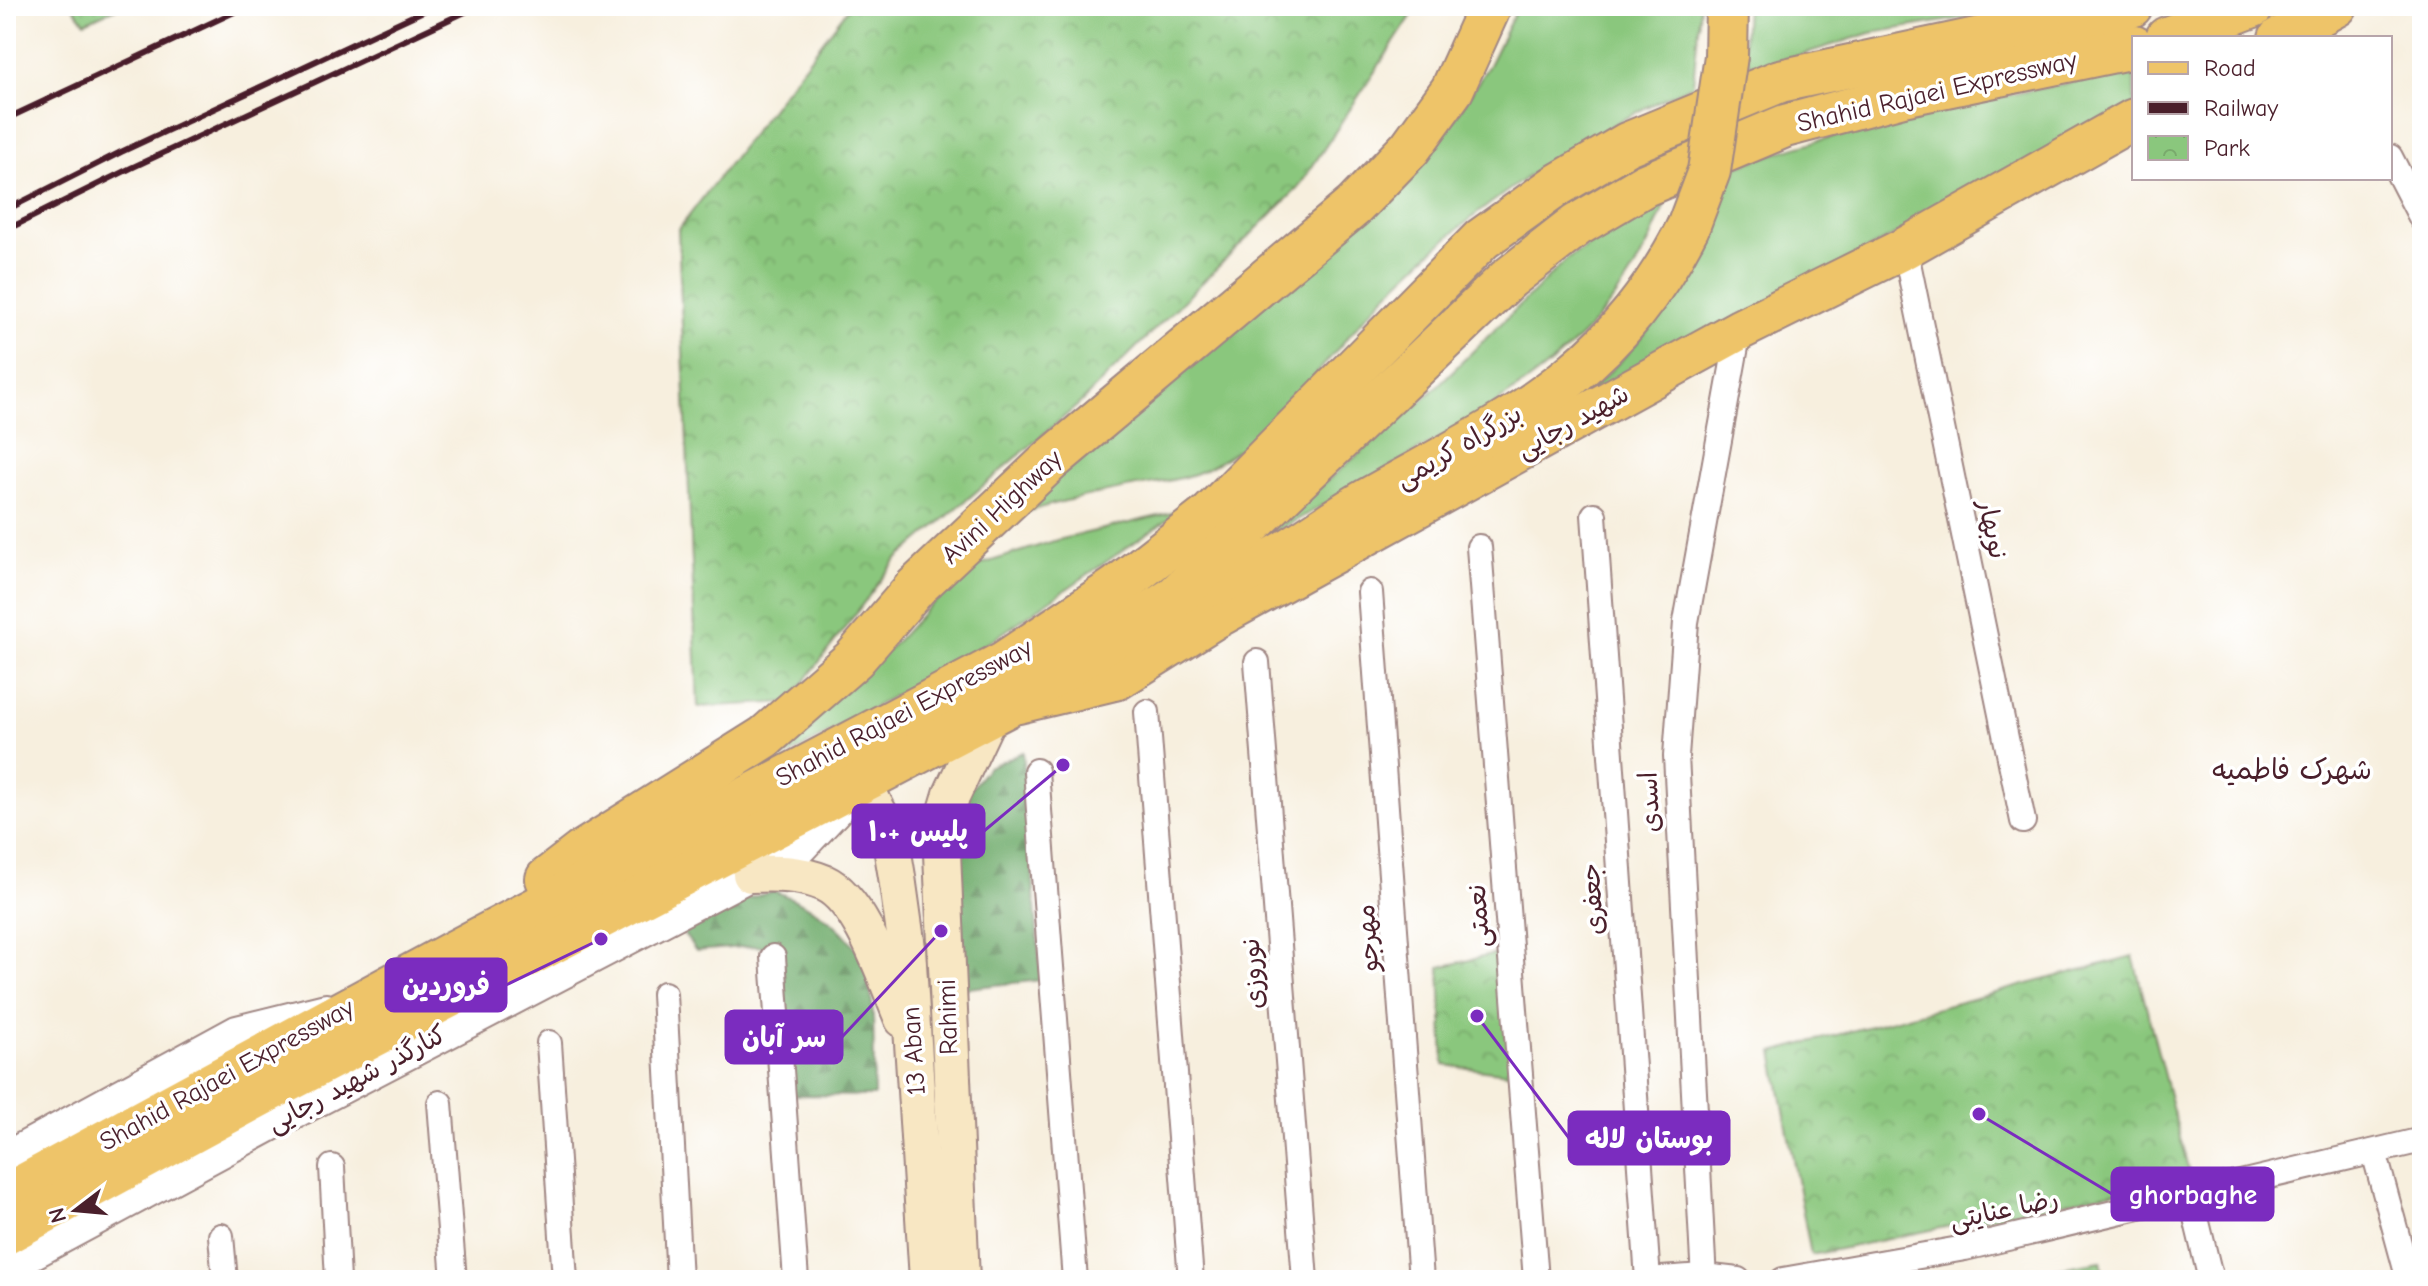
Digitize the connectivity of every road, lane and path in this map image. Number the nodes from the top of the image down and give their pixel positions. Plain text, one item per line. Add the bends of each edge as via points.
1 (1490, 6) edge
2 (1727, 6) edge
3 (2131, 6) edge
4 (2253, 6) edge
5 (2328, 20) edge
6 (2172, 36) edge
7 (2284, 36) edge
8 (2132, 47) edge
9 (2132, 120) edge
10 (2392, 161) edge
11 (2422, 219) edge
12 (1905, 248) junction
13 (1739, 330) junction
14 (1594, 515) dead end
15 (1479, 547) dead end
16 (1370, 592) dead end
17 (1174, 598) junction
18 (1257, 662) dead end
19 (998, 710) junction
20 (1147, 712) dead end
21 (854, 764) junction
22 (1036, 771) dead end
23 (2023, 821) dead end
24 (942, 866) junction
25 (751, 874) junction
26 (897, 877) junction
27 (454, 952) junction
28 (773, 957) dead end
29 (664, 994) dead end
30 (360, 1002) junction
31 (549, 1043) dead end
32 (913, 1044) junction
33 (440, 1103) dead end
34 (2422, 1140) edge
35 (2374, 1152) junction
36 (6, 1158) edge
37 (332, 1167) dead end
38 (6, 1195) edge
39 (2191, 1197) junction
40 (6, 1233) edge
41 (221, 1236) dead end
42 (6, 1267) edge
43 (1704, 1278) edge
44 (1791, 1279) edge
45 (225, 1280) edge
46 (338, 1280) edge
47 (454, 1280) edge
48 (565, 1280) edge
49 (679, 1280) edge
50 (796, 1280) edge
51 (928, 1280) edge
52 (961, 1280) edge
53 (1075, 1280) edge
54 (1191, 1280) edge
55 (1305, 1280) edge
56 (1421, 1280) edge
57 (1536, 1280) edge
58 (1648, 1280) edge
59 (1738, 1280) edge
60 (2211, 1280) edge
61 (2409, 1280) edge

1 - 27 highway, Avini Highway via 1452,90 1410,148 1354,206 1051,460 916,587 854,659 765,737 582,852
2 - 17 highway, بزرگراه کریمی, bridge via 1726,56 1709,171 1668,266 1605,348 1558,388 1491,431 1250,571
3 - 21 highway, Shahid Rajaei Expressway via 1780,81 1627,144 1556,186 1482,239 1211,514 1116,588
4 - 6 highway
5 - 7 main road
8 - 17 highway, Shahid Rajaei Expressway via 1903,95 1785,126 1645,185 1577,225 1508,279
9 - 12 main road, شهید رجایی
10 - 11 street
12 - 13 main road, شهید رجایی
12 - 23 street, نوبهار
13 - 19 main road, شهید رجایی via 1212,620 1118,679
13 - 43 street, اسدی via 1686,622 1676,756
14 - 58 street, جعفری
15 - 57 street, نعمتی
16 - 56 street, مهرجو
17 - 19 highway, Shahid Rajaei Expressway
18 - 55 street, نوروزی
19 - 21 highway, Shahid Rajaei Expressway
19 - 24 main road, Rahimi via 952,794 941,831
20 - 54 street
21 - 25 street, کنارگذر شهید رجایی via 799,849
21 - 26 main road, 13 Aban via 890,835
21 - 27 highway, Shahid Rajaei Expressway
21 - 40 highway, Shahid Rajaei Expressway
22 - 53 street
24 - 26 main road via 920,848 906,853
24 - 52 main road, Rahimi
25 - 32 main road via 793,873 827,884 850,906
25 - 42 street, کنارگذر شهید رجایی
26 - 32 main road, 13 Aban
27 - 30 highway, Shahid Rajaei Expressway
28 - 50 street
29 - 49 street
30 - 36 street via 237,1032
30 - 38 highway, Shahid Rajaei Expressway
31 - 48 street
32 - 51 main road, 13 Aban
33 - 47 street
34 - 35 street, رضا عنایتی
35 - 39 street, رضا عنایتی
35 - 61 street
37 - 46 street
39 - 44 street, رضا عنایتی via 1965,1248
39 - 60 street
41 - 45 street
43 - 58 street
43 - 59 street

